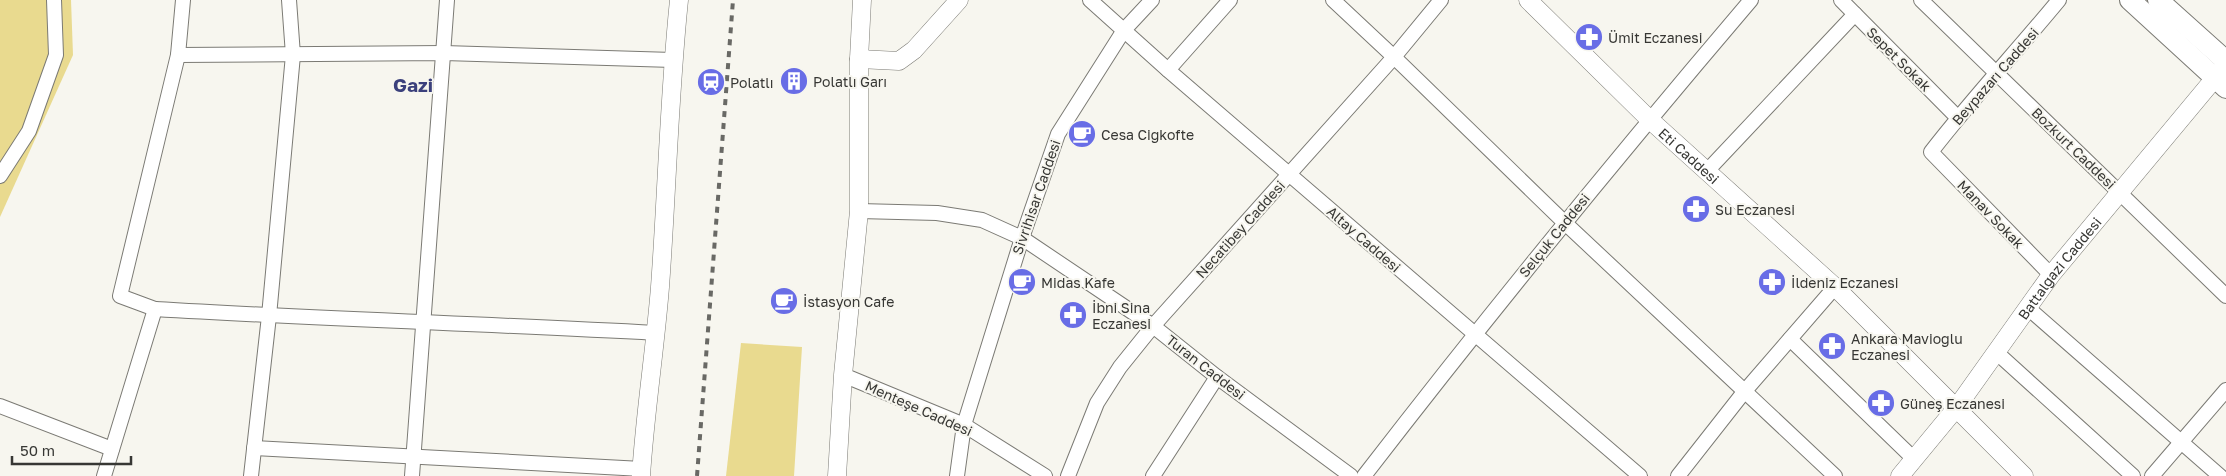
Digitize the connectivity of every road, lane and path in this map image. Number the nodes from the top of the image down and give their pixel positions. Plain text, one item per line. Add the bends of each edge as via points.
1 (54, 0) edge
2 (182, 0) edge
3 (289, 0) edge
4 (447, 0) edge
5 (680, 0) edge
6 (862, 0) edge
7 (959, 0) edge
8 (1090, 0) edge
9 (1152, 0) edge
10 (1230, 0) edge
11 (1333, 0) edge
12 (1441, 0) edge
13 (1528, 0) edge
14 (1751, 0) edge
15 (1841, 0) edge
16 (1921, 0) edge
17 (2059, 0) edge
18 (2130, 0) edge
19 (2158, 0) edge
20 (1855, 14) junction
21 (1124, 30) junction
22 (444, 53) junction
23 (178, 55) junction
24 (293, 55) junction
25 (1394, 56) junction
26 (859, 59) junction
27 (673, 60) junction
28 (2226, 61) edge
29 (1168, 70) junction
30 (1997, 75) junction
31 (2223, 77) edge
32 (1958, 118) junction
33 (1649, 119) junction
34 (1931, 152) joint
35 (1707, 171) junction
36 (1288, 174) junction
37 (0, 176) edge
38 (2120, 192) junction
39 (859, 211) junction
40 (1564, 222) junction
41 (1022, 238) junction
42 (2051, 275) junction
43 (1835, 287) junction
44 (2226, 296) edge
45 (2028, 308) junction
46 (155, 309) junction
47 (269, 316) junction
48 (424, 321) junction
49 (1153, 326) junction
50 (656, 333) junction
51 (1473, 334) junction
52 (1790, 339) junction
53 (1996, 352) junction
54 (843, 375) junction
55 (1217, 377) junction
56 (2226, 390) edge
57 (1744, 392) junction
58 (0, 406) edge
59 (1957, 407) junction
60 (964, 425) junction
61 (2181, 442) junction
62 (254, 448) junction
63 (112, 449) junction
64 (414, 457) junction
65 (1914, 459) junction
66 (642, 473) edge
67 (104, 476) edge
68 (251, 476) edge
69 (412, 476) edge
70 (837, 476) edge
71 (958, 476) edge
72 (1045, 476) edge
73 (1068, 476) edge
74 (1153, 476) edge
75 (1351, 476) edge
76 (1364, 476) edge
77 (1640, 476) edge
78 (1678, 476) edge
79 (1835, 476) edge
80 (1900, 476) edge
81 (2024, 476) edge
82 (2133, 476) edge
83 (2152, 476) edge
84 (2220, 476) edge

1 - 37 street via 56,55 29,131
2 - 23 street
3 - 24 street
4 - 22 street
5 - 27 street
6 - 26 street
7 - 26 street via 914,50 898,61
8 - 21 street, Altay Caddesi
9 - 21 street, Sivrihisar Caddesi
10 - 29 street
11 - 25 street
12 - 25 street, Necatibey Caddesi
13 - 33 street, Eti Caddesi
14 - 33 street, Selçuk Caddesi
15 - 20 street, Sepet Sokak
16 - 30 street, Bozkurt Caddesi
17 - 30 street, Beypazarı Caddesi
18 - 31 main road
19 - 28 main road
20 - 32 street, Sepet Sokak
20 - 35 street
21 - 29 street, Altay Caddesi
21 - 41 street, Sivrihisar Caddesi via 1058,134
22 - 24 street
22 - 27 street
22 - 48 street
23 - 24 street
23 - 46 street via 120,296
24 - 47 street
25 - 36 street, Necatibey Caddesi
25 - 40 street
26 - 39 street
27 - 50 street
29 - 36 street, Altay Caddesi
30 - 32 street, Beypazarı Caddesi
30 - 38 street, Bozkurt Caddesi
31 - 38 street, Battalgazi Caddesi
32 - 34 street, Beypazarı Caddesi
33 - 35 street, Eti Caddesi
33 - 40 street, Selçuk Caddesi
34 - 42 street, Manav Sokak
35 - 43 street, Eti Caddesi
36 - 49 street, Necatibey Caddesi
36 - 51 street, Altay Caddesi
38 - 42 street, Battalgazi Caddesi
38 - 44 street, Bozkurt Caddesi
39 - 41 street, Turan Caddesi via 937,213 982,220
39 - 54 street
40 - 51 street, Selçuk Caddesi
40 - 57 street
41 - 49 street, Turan Caddesi
41 - 60 street, Sivrihisar Caddesi
42 - 45 street, Battalgazi Caddesi
43 - 52 street
43 - 59 street, Eti Caddesi
45 - 53 street, Battalgazi Caddesi
45 - 61 street
46 - 47 street
46 - 63 street
47 - 48 street
47 - 62 street
48 - 50 street
48 - 64 street
49 - 55 street, Turan Caddesi
49 - 73 street, Necatibey Caddesi via 1120,367 1097,403
50 - 66 street
51 - 76 street, Selçuk Caddesi
51 - 77 street, Altay Caddesi
52 - 57 street
52 - 65 street
53 - 59 street, Battalgazi Caddesi
53 - 82 street
54 - 60 street, Menteşe Caddesi
54 - 70 street
55 - 74 street
55 - 75 street, Turan Caddesi
56 - 61 street
57 - 78 street
57 - 79 street
58 - 63 street
59 - 65 street, Battalgazi Caddesi
59 - 81 street, Eti Caddesi
60 - 71 street, Sivrihisar Caddesi
60 - 72 street, Menteşe Caddesi
61 - 83 street
61 - 84 street
62 - 64 street
62 - 68 street
63 - 67 street
64 - 66 street
64 - 69 street
65 - 80 street, Battalgazi Caddesi

